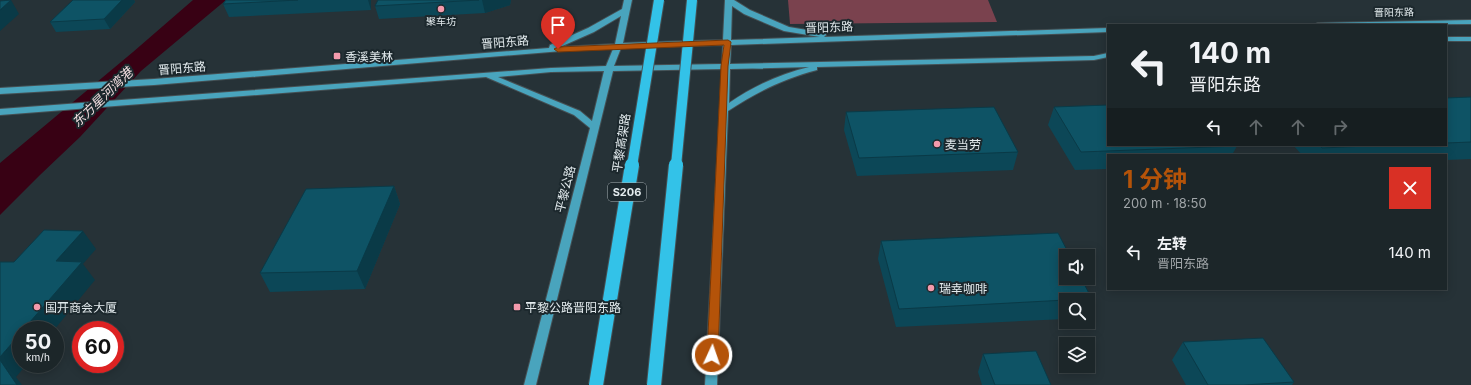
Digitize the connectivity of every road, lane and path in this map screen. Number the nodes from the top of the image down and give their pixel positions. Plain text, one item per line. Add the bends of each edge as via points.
1 (628, 0) edge
2 (658, 0) edge
3 (692, 0) edge
4 (728, 0) edge
5 (626, 10) junction
6 (1471, 22) edge
7 (1369, 24) edge
8 (1107, 30) edge
9 (840, 38) junction
10 (1471, 38) edge
11 (1447, 39) edge
12 (728, 42) junction
13 (618, 46) junction
14 (544, 50) junction
15 (1107, 55) edge
16 (831, 64) junction
17 (725, 66) junction
18 (609, 69) junction
19 (487, 75) junction
20 (0, 91) edge
21 (0, 112) edge
22 (723, 112) junction
23 (594, 127) junction
24 (530, 385) edge
25 (596, 385) edge
26 (654, 385) edge
27 (711, 385) edge

1 - 5 main road, 平黎公路
2 - 25 highway, 平黎高架路 / S206, bridge
3 - 26 highway, bridge
4 - 9 main road via 747,12 787,29
4 - 12 main road
5 - 13 main road, 平黎公路
5 - 14 main road via 591,30
6 - 7 main road, 晋阳东路
8 - 9 main road, 晋阳东路
9 - 12 main road, 晋阳东路
10 - 11 main road
12 - 13 main road, 晋阳东路
12 - 17 main road
13 - 14 main road, 晋阳东路
13 - 18 main road, 平黎公路
14 - 20 main road, 晋阳东路 via 154,82
15 - 16 main road via 1094,58
16 - 17 main road
16 - 22 main road via 792,74 751,92
17 - 18 main road
17 - 22 main road
18 - 19 main road
18 - 23 main road, 平黎公路
19 - 21 main road
19 - 23 main road via 577,113
22 - 27 main road
23 - 24 main road, 平黎公路

